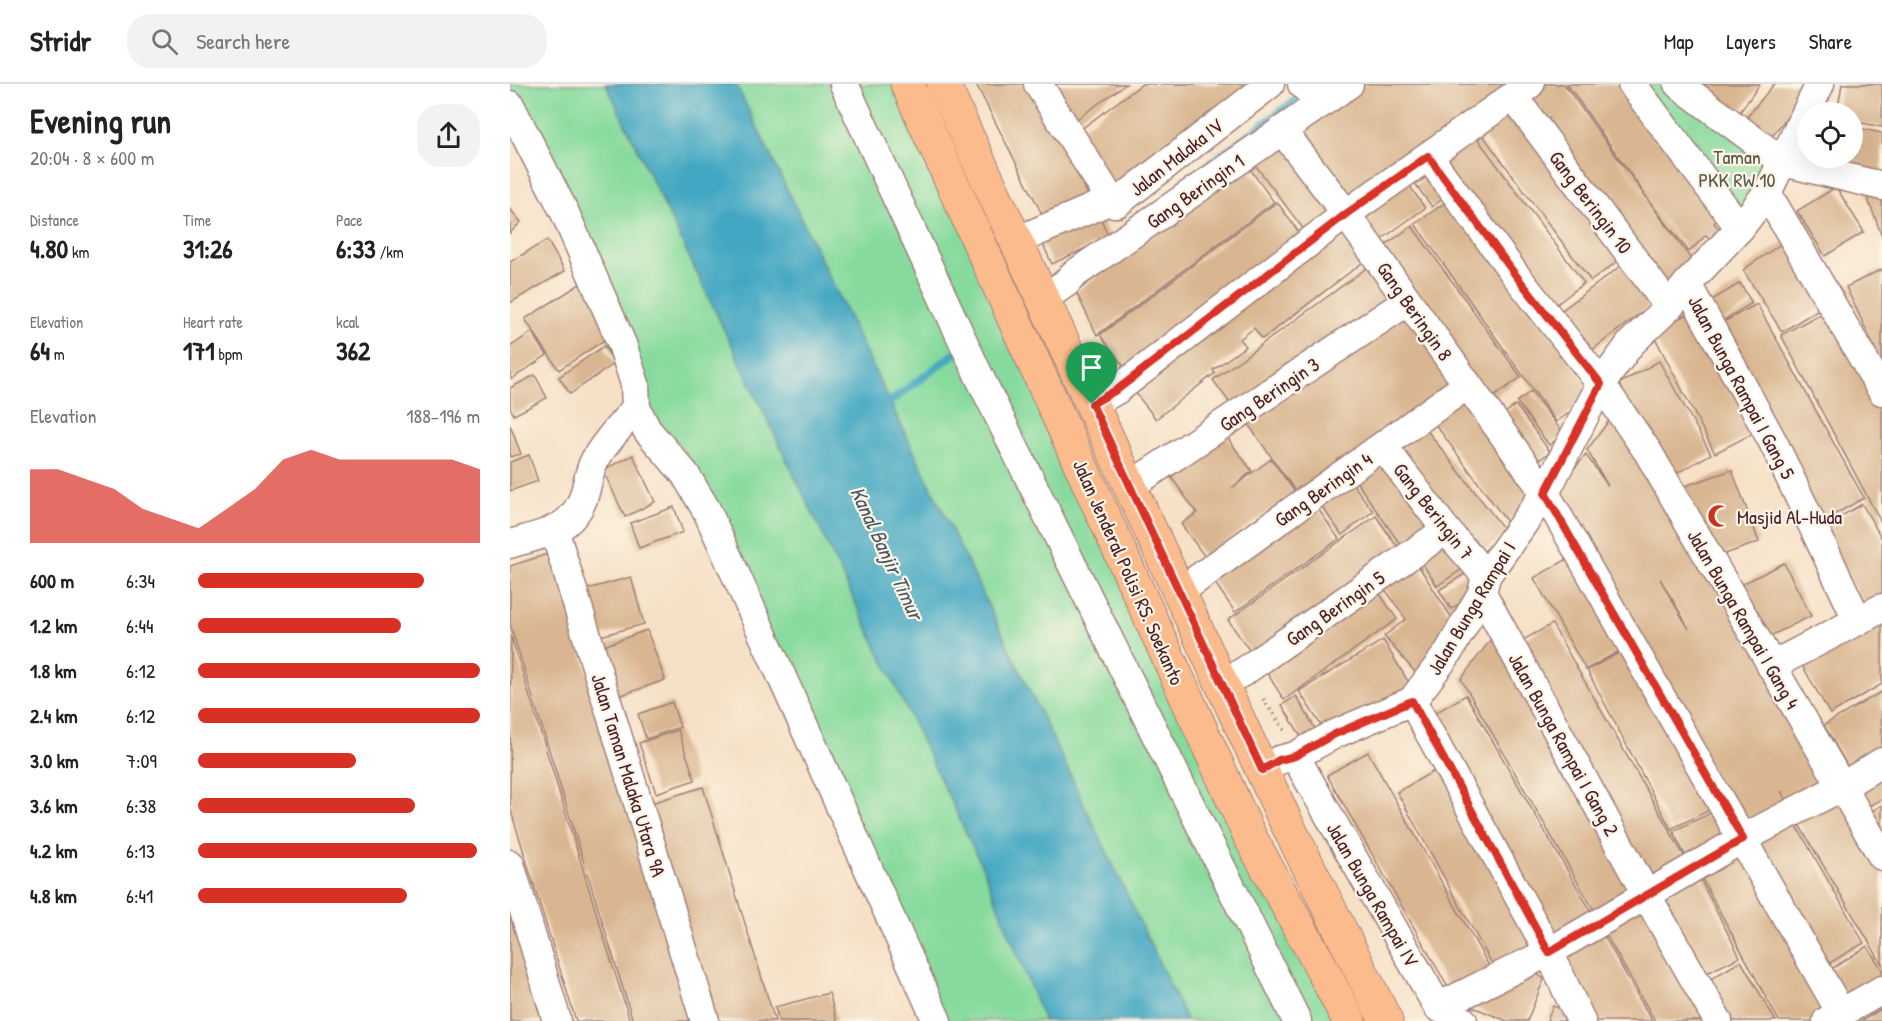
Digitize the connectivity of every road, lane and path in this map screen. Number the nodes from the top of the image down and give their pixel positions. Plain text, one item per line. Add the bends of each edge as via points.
1 (844, 84) edge
2 (907, 84) edge
3 (943, 84) edge
4 (1038, 84) edge
5 (1270, 84) edge
6 (1348, 84) edge
7 (1632, 84) edge
8 (1678, 84) edge
9 (1820, 84) edge
10 (1522, 90) edge
11 (1313, 95) edge
12 (510, 105) edge
13 (1282, 130) junction
14 (1428, 156) junction
15 (1783, 162) junction
16 (1882, 186) edge
17 (1767, 193) junction
18 (1111, 200) junction
19 (1346, 214) junction
20 (1740, 228) junction
21 (1016, 241) junction
22 (1687, 284) junction
23 (1043, 299) junction
24 (1408, 301) junction
25 (1669, 307) junction
26 (1601, 384) junction
27 (1467, 385) junction
28 (1882, 391) edge
29 (1092, 404) junction
30 (636, 408) junction
31 (1383, 446) junction
32 (1130, 486) junction
33 (1545, 493) junction
34 (554, 529) junction
35 (1446, 530) junction
36 (510, 544) edge
37 (1484, 584) junction
38 (1179, 592) junction
39 (1870, 614) edge
40 (1771, 666) junction
41 (1222, 683) junction
42 (1412, 701) junction
43 (1295, 756) junction
44 (1882, 762) edge
45 (1262, 770) junction
46 (1843, 786) junction
47 (1228, 788) junction
48 (1743, 839) junction
49 (1882, 856) edge
50 (510, 864) edge
51 (1647, 896) junction
52 (1549, 952) junction
53 (1882, 990) edge
54 (1438, 1007) junction
55 (1834, 1017) edge
56 (557, 1021) edge
57 (705, 1021) edge
58 (937, 1021) edge
59 (1297, 1021) edge
60 (1349, 1021) edge
61 (1386, 1021) edge
62 (1463, 1021) edge
63 (1581, 1021) edge
64 (1718, 1021) edge

1 - 59 street via 980,378
2 - 47 main road, Jalan Jenderal Polisi RS. Soekanto
3 - 21 main road, Jalan Jenderal Polisi RS. Soekanto
4 - 18 street, Jalan Malaka IV
5 - 18 street, Jalan Malaka IV via 1122,200
6 - 11 street, Gang Beringin 1
7 - 20 street
8 - 15 street
9 - 15 street, Jalan Bunga Rampai I
10 - 14 street
10 - 25 street, Gang Beringin 10
11 - 13 street, Gang Beringin 1
12 - 30 street via 565,213 622,344 634,384
13 - 19 street, Gang Beringin 8
13 - 23 street, Gang Beringin 1
14 - 19 street
14 - 26 street, Jalan Bunga Rampai I Gang 4
15 - 16 street
15 - 17 street, Jalan Bunga Rampai I
17 - 20 street, Jalan Bunga Rampai I
17 - 28 street
18 - 21 street, Jalan Malaka IV
19 - 24 street, Gang Beringin 8
19 - 29 street via 1118,389
20 - 22 street, Jalan Bunga Rampai I
21 - 23 main road, Jalan Jenderal Polisi RS. Soekanto
22 - 25 street, Jalan Bunga Rampai I
22 - 39 street, Jalan Bunga Rampai I Gang 5
23 - 29 main road, Jalan Jenderal Polisi RS. Soekanto
24 - 27 street, Gang Beringin 8
24 - 32 street, Gang Beringin 3
25 - 26 street, Jalan Bunga Rampai I via 1631,343
26 - 33 street, Jalan Bunga Rampai I
26 - 40 street, Jalan Bunga Rampai I Gang 4 via 1648,452
27 - 31 street, Gang Beringin 4
27 - 33 street, Gang Beringin 8
29 - 32 main road, Jalan Jenderal Polisi RS. Soekanto
30 - 34 street via 594,463 586,494 571,518
30 - 58 street via 646,430 685,474 707,511
31 - 35 street, Gang Beringin 7
31 - 38 street, Gang Beringin 4
32 - 38 main road, Jalan Jenderal Polisi RS. Soekanto
33 - 37 street, Jalan Bunga Rampai I
33 - 48 street, Gang Beringin 8
34 - 36 street
34 - 57 street, Jalan Taman Malaka Utara 9A
35 - 37 street, Gang Beringin 7
35 - 41 street, Gang Beringin 5
37 - 42 street, Jalan Bunga Rampai I via 1448,653
37 - 51 street, Jalan Bunga Rampai I Gang 2
38 - 41 main road, Jalan Jenderal Polisi RS. Soekanto
39 - 40 street
40 - 46 street, Jalan Bunga Rampai I Gang 4
41 - 45 main road, Jalan Jenderal Polisi RS. Soekanto
42 - 43 street, Jalan Bunga Rampai I
42 - 52 street
43 - 45 street, Jalan Bunga Rampai I
43 - 54 street, Jalan Bunga Rampai IV
44 - 46 street
45 - 47 main road
45 - 61 main road, Jalan Jenderal Polisi RS. Soekanto
46 - 48 street
46 - 49 street, Jalan Bunga Rampai I Gang 4
47 - 60 main road, Jalan Jenderal Polisi RS. Soekanto via 1250,837
48 - 51 street
48 - 55 street, Gang Beringin 8
50 - 56 street
51 - 52 street
51 - 64 street, Jalan Bunga Rampai I Gang 2
52 - 54 street
52 - 63 street
53 - 55 street
54 - 62 street

